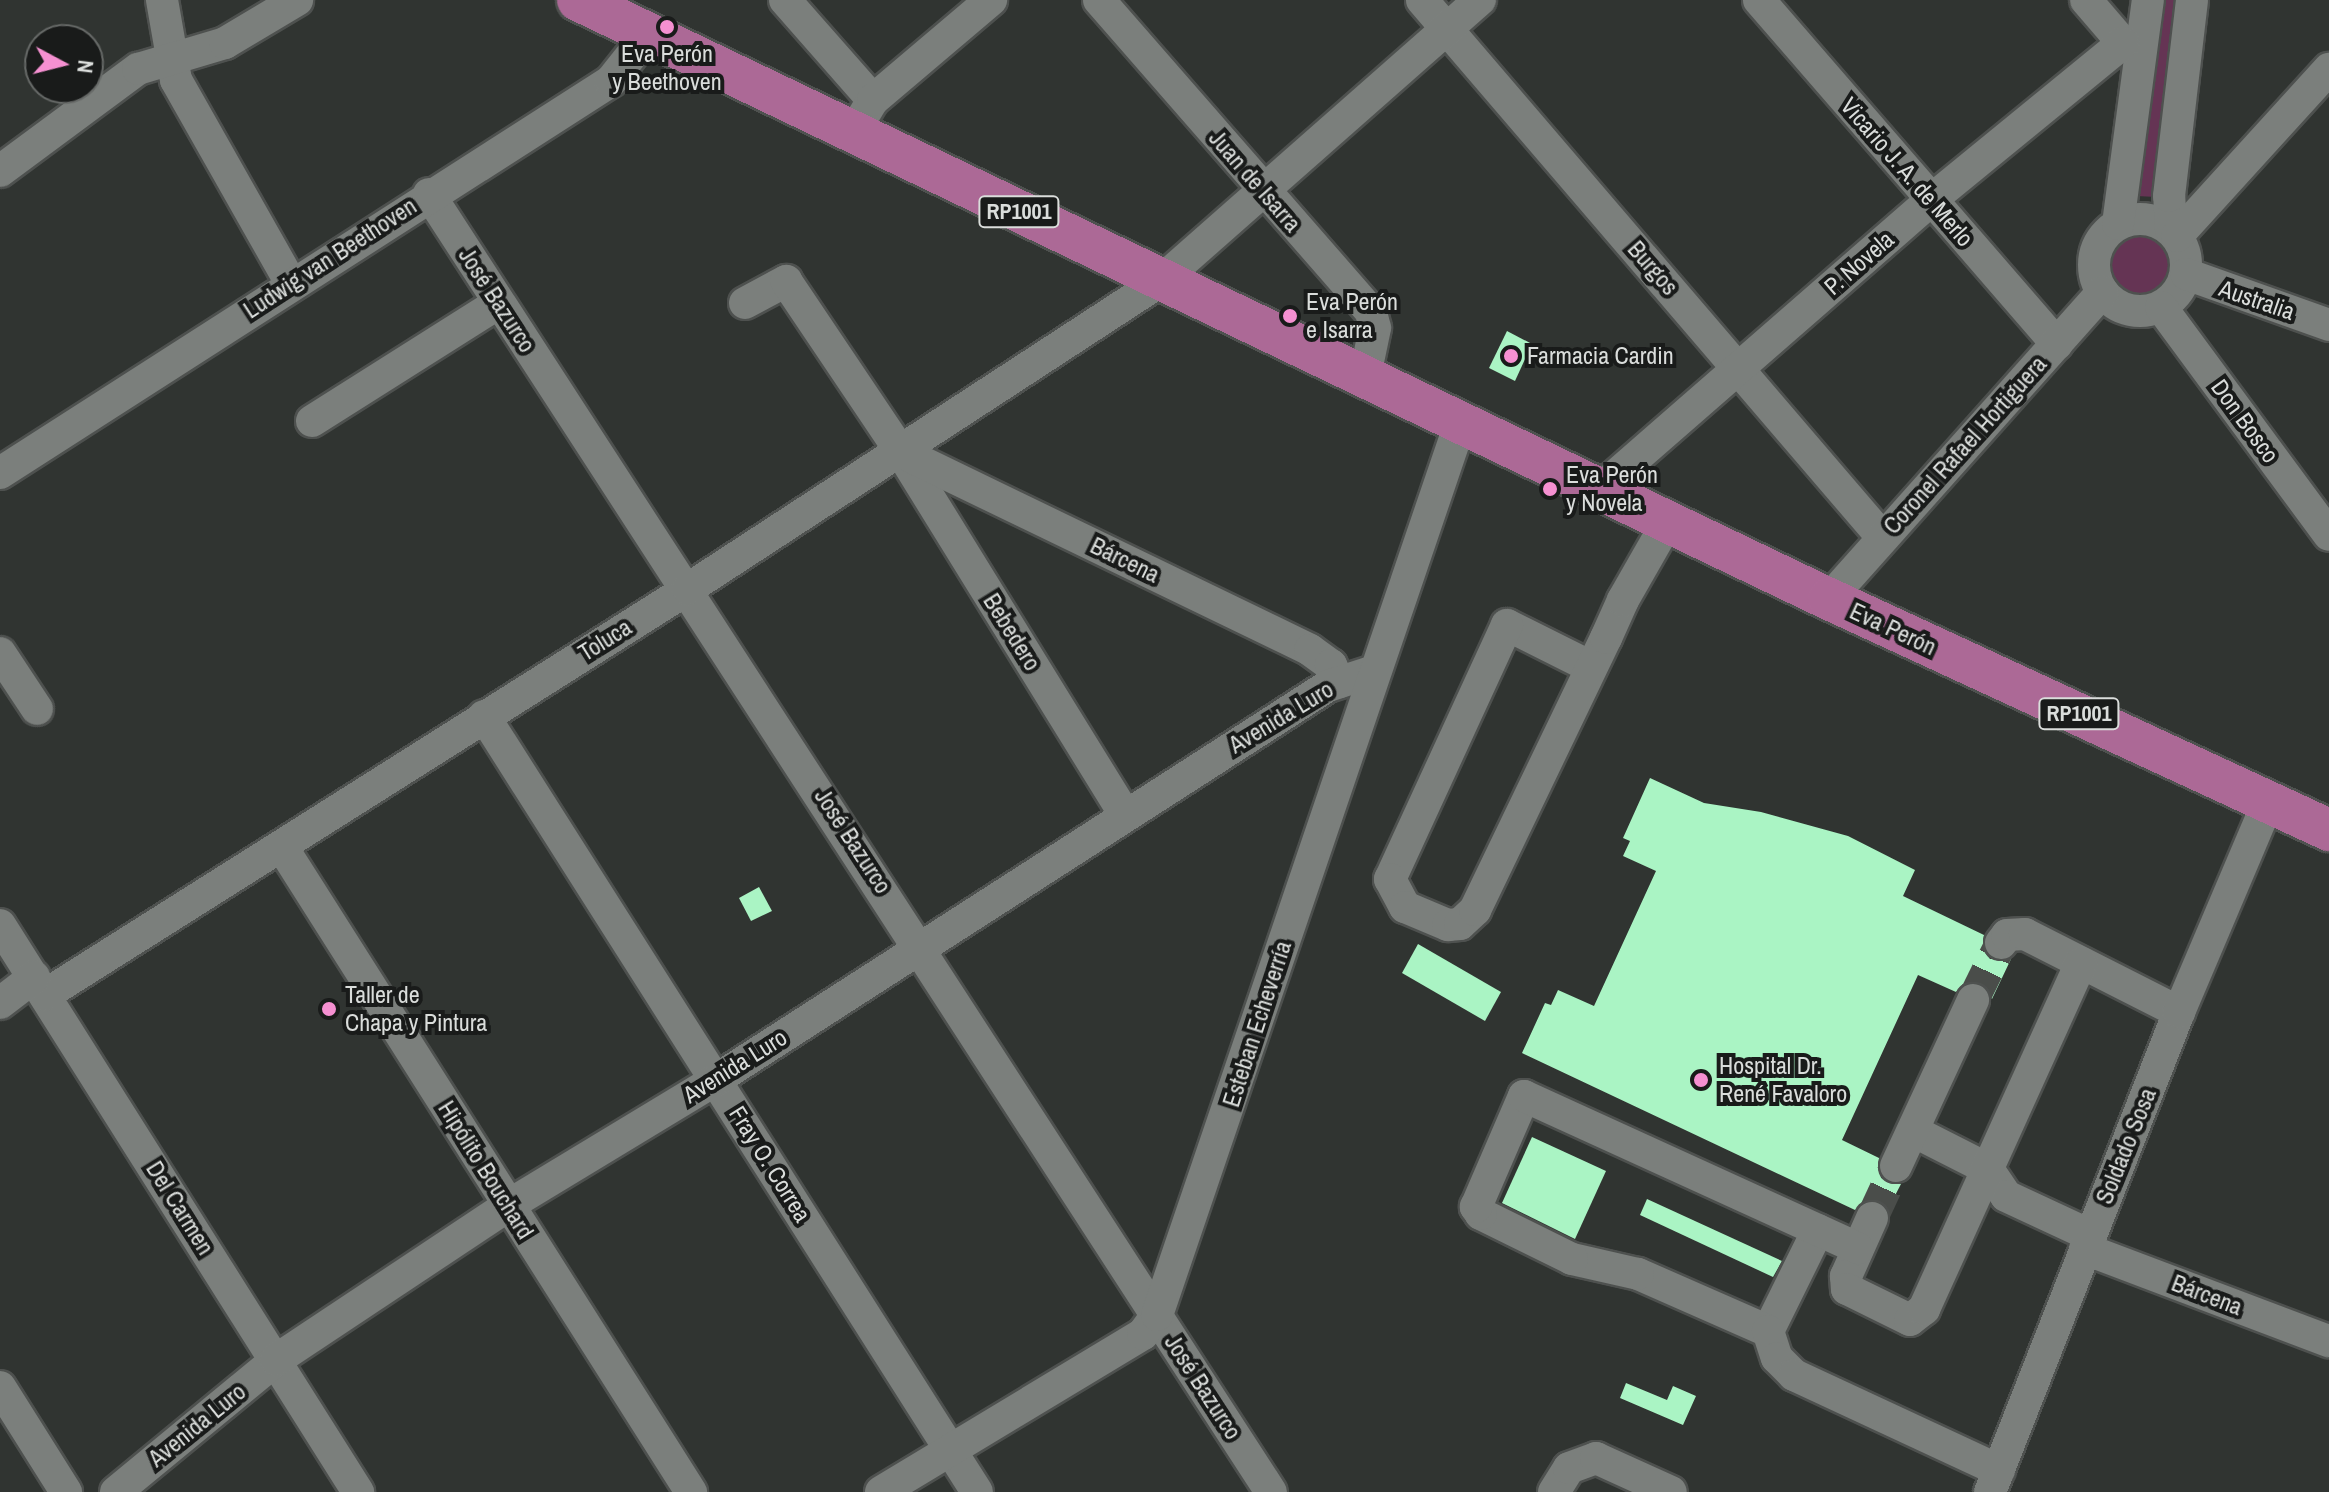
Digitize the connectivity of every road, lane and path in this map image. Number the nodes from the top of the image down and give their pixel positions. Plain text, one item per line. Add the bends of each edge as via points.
1 (162, 0) edge
2 (297, 0) edge
3 (578, 0) edge
4 (785, 0) edge
5 (991, 0) edge
6 (1099, 0) edge
7 (1422, 0) edge
8 (1480, 0) edge
9 (1759, 0) edge
10 (2086, 0) edge
11 (2148, 0) edge
12 (2192, 0) edge
13 (1447, 28) junction
14 (649, 33) junction
15 (2132, 43) junction
16 (171, 60) junction
17 (2329, 69) edge
18 (863, 117) junction
19 (0, 171) edge
20 (1262, 190) junction
21 (429, 194) junction
22 (1931, 200) junction
23 (2118, 224) junction
24 (2174, 233) junction
25 (2186, 274) junction
26 (1162, 280) junction
27 (291, 283) junction
28 (2103, 292) junction
29 (499, 303) junction
30 (745, 303) dead end
31 (2161, 307) junction
32 (2329, 325) edge
33 (2057, 344) junction
34 (1739, 369) junction
35 (1365, 376) junction
36 (312, 421) dead end
37 (1461, 421) junction
38 (901, 452) junction
39 (0, 473) edge
40 (1600, 489) junction
41 (1668, 521) junction
42 (2329, 535) edge
43 (1882, 537) junction
44 (688, 589) junction
45 (1829, 599) junction
46 (0, 653) edge
47 (1591, 667) junction
48 (1374, 671) junction
49 (1339, 682) junction
50 (37, 709) dead end
51 (484, 716) junction
52 (2268, 802) junction
53 (1124, 813) junction
54 (2329, 830) edge
55 (282, 847) junction
56 (0, 925) edge
57 (2001, 943) dead end
58 (921, 946) junction
59 (2081, 963) junction
60 (40, 986) junction
61 (1973, 1000) tunnel mouth
62 (0, 1003) edge
63 (2179, 1012) junction
64 (717, 1079) junction
65 (1913, 1131) junction
66 (1896, 1166) tunnel mouth
67 (1988, 1169) junction
68 (509, 1205) junction
69 (1872, 1218) tunnel mouth
70 (1818, 1230) junction
71 (2088, 1242) junction
72 (1858, 1248) junction
73 (1157, 1315) junction
74 (1768, 1331) junction
75 (2329, 1341) edge
76 (276, 1360) junction
77 (0, 1387) edge
78 (950, 1449) junction
79 (1994, 1481) edge
80 (66, 1492) edge
81 (116, 1492) edge
82 (358, 1492) edge
83 (691, 1492) edge
84 (881, 1492) edge
85 (977, 1492) edge
86 (1271, 1492) edge
87 (1554, 1492) edge
88 (1671, 1492) edge

1 - 16 street
2 - 16 street via 225,43
3 - 14 main road, RP1001
4 - 18 street
5 - 18 street
6 - 20 street, Juan de Isarra
7 - 13 street, Burgos
8 - 13 street, Toluca
9 - 22 street, Vicario J. A. de Merlo
10 - 15 street
11 - 15 street
12 - 24 street via 2169,196
13 - 20 street, Toluca
13 - 34 street, Burgos
14 - 18 main road, RP1001
14 - 21 street, Ludwig van Beethoven via 611,81
15 - 22 street, P. Novela
15 - 23 street
16 - 19 street via 138,69
16 - 27 street via 176,80
17 - 24 street
18 - 26 main road, RP1001
20 - 26 street, Toluca
20 - 35 street, Juan de Isarra via 1371,312 1375,328
21 - 27 street, Ludwig van Beethoven
21 - 29 street, José Bazurco
22 - 33 street, Vicario J. A. de Merlo
22 - 34 street, P. Novela
23 - 24 street via 2146,219
23 - 28 street via 2095,255
24 - 25 street via 2184,248
25 - 31 street via 2176,295
25 - 32 street, Australia
26 - 35 main road, RP1001
26 - 38 street, Toluca
27 - 39 street, Ludwig van Beethoven
28 - 31 street via 2127,310
28 - 33 street, Coronel Rafael Hortiguera
29 - 36 street
29 - 44 street, José Bazurco
30 - 38 street, Bebedero via 786,281
31 - 42 street, Don Bosco
33 - 43 street, Coronel Rafael Hortiguera
34 - 40 street, P. Novela
34 - 43 street, Burgos
35 - 37 main road, RP1001
37 - 40 main road, Eva Perón / RP1001
37 - 48 street, Esteban Echeverría
38 - 44 street, Toluca
38 - 49 street, Bárcena via 1310,650 1331,665
38 - 53 street, Bebedero
40 - 41 main road, Eva Perón / RP1001
41 - 45 main road, Eva Perón / RP1001
41 - 47 street
43 - 45 street, Coronel Rafael Hortiguera
44 - 51 street, Toluca
44 - 58 street, José Bazurco
45 - 52 main road, Eva Perón / RP1001
46 - 50 street
47 - 47 street via 1475,910 1460,924 1448,925 1405,907 1390,879 1507,625
48 - 49 street, Avenida Luro
48 - 73 street, Esteban Echeverría
49 - 53 street, Avenida Luro
51 - 55 street, Toluca
51 - 64 street, Fray O. Correa
52 - 54 main road, Eva Perón / RP1001
52 - 63 street, Soldado Sosa
53 - 58 street, Avenida Luro
55 - 60 street, Toluca
55 - 68 street, Hipólito Bouchard
56 - 60 street, Del Carmen
57 - 59 street via 2007,935 2025,934
58 - 64 street, Avenida Luro
58 - 73 street, José Bazurco
59 - 63 street
59 - 67 street
60 - 62 street, Toluca
60 - 76 street, Del Carmen
61 - 65 street
63 - 71 street, Soldado Sosa
64 - 68 street, Avenida Luro
64 - 78 street, Fray O. Correa
65 - 66 street
65 - 67 street
67 - 71 street, Bárcena via 2006,1196
67 - 72 street via 1918,1316 1901,1317 1851,1294 1846,1276
68 - 76 street, Avenida Luro
68 - 83 street, Hipólito Bouchard
69 - 72 street
70 - 72 street
70 - 74 street
70 - 74 street via 1524,1096 1477,1197 1481,1214 1572,1259 1638,1274
71 - 75 street, Bárcena
71 - 79 street, Soldado Sosa
73 - 78 street, Esteban Echeverría via 1143,1334
73 - 86 street, José Bazurco
74 - 79 street via 1777,1358 1794,1375
76 - 81 street, Avenida Luro
76 - 82 street, Del Carmen
77 - 80 street
78 - 84 street, Esteban Echeverría
78 - 85 street, Fray O. Correa
87 - 88 street via 1582,1459 1615,1464

